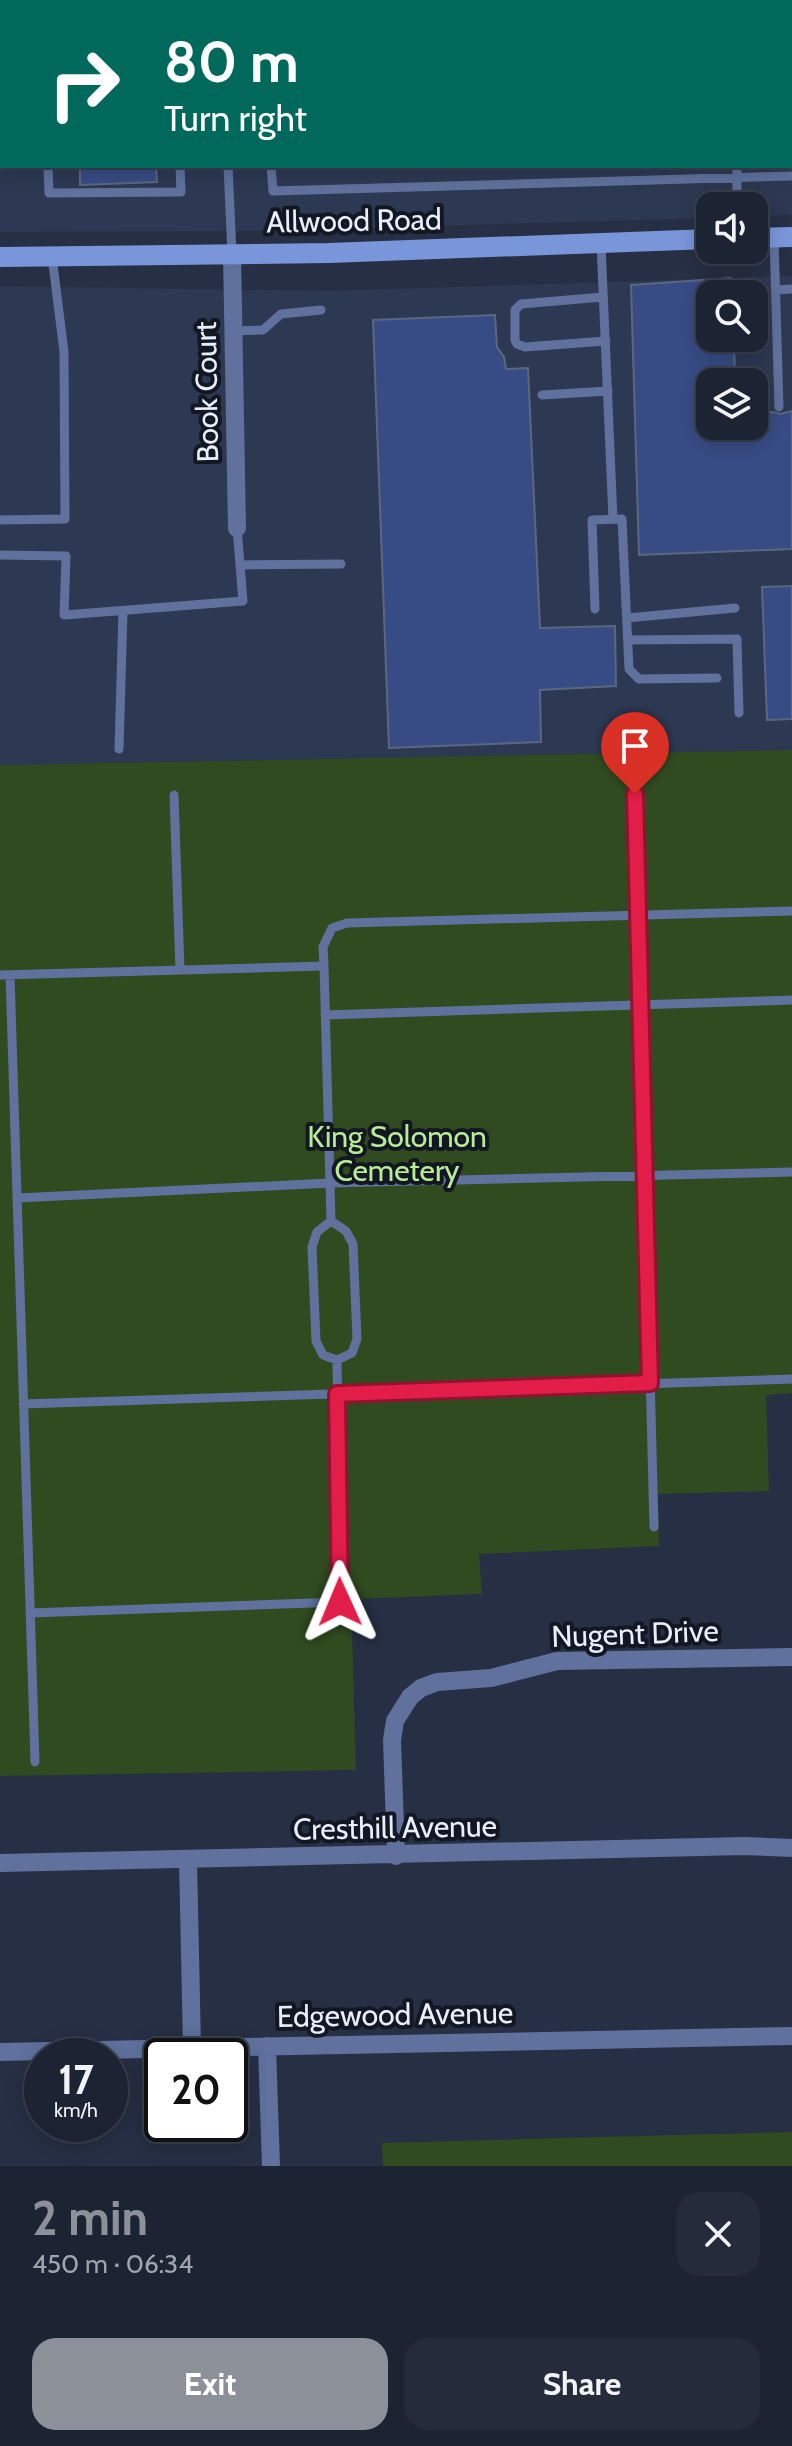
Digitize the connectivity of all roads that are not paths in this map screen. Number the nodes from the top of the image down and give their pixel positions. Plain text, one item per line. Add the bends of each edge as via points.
1 (48, 168) edge
2 (180, 168) edge
3 (228, 168) edge
4 (271, 168) edge
5 (737, 172) edge
6 (792, 176) edge
7 (737, 191) edge
8 (772, 238) edge
9 (696, 240) edge
10 (601, 244) junction
11 (232, 254) junction
12 (52, 256) junction
13 (0, 257) edge
14 (792, 289) edge
15 (776, 290) junction
16 (603, 297) junction
17 (321, 310) dead end
18 (234, 331) junction
19 (606, 341) junction
20 (608, 391) junction
21 (542, 395) dead end
22 (779, 407) dead end
23 (613, 519) junction
24 (0, 520) edge
25 (237, 528) joint
26 (0, 555) edge
27 (341, 564) dead end
28 (240, 565) junction
29 (735, 608) dead end
30 (595, 609) dead end
31 (123, 611) junction
32 (627, 618) junction
33 (628, 640) junction
34 (717, 678) dead end
35 (739, 713) dead end
36 (119, 749) dead end
37 (635, 794) dead end
38 (174, 795) dead end
39 (792, 911) edge
40 (637, 915) junction
41 (324, 966) junction
42 (180, 970) junction
43 (5, 975) edge
44 (792, 1000) edge
45 (639, 1003) junction
46 (325, 1015) junction
47 (792, 1172) edge
48 (644, 1177) junction
49 (330, 1183) junction
50 (17, 1198) junction
51 (331, 1221) junction
52 (337, 1360) junction
53 (792, 1379) edge
54 (650, 1383) junction
55 (337, 1394) junction
56 (23, 1404) junction
57 (654, 1527) dead end
58 (30, 1613) junction
59 (792, 1657) edge
60 (35, 1762) dead end
61 (792, 1848) edge
62 (396, 1856) junction
63 (188, 1859) junction
64 (0, 1863) edge
65 (792, 2036) edge
66 (192, 2038) edge
67 (248, 2046) edge
68 (267, 2046) junction
69 (144, 2048) edge
70 (0, 2052) edge
71 (271, 2166) edge

1 - 2 lane via 49,193 181,192
3 - 11 lane
4 - 5 lane via 273,191
5 - 6 lane
5 - 7 lane
8 - 15 lane
9 - 10 main road, Allwood Road
10 - 11 main road, Allwood Road
10 - 16 lane
11 - 12 main road, Allwood Road
11 - 18 street, Book Court
12 - 13 main road, Allwood Road
12 - 24 lane via 64,352 65,519
14 - 15 lane
15 - 22 lane
16 - 19 lane
16 - 19 lane via 521,304 515,310 515,340 525,347
17 - 18 lane via 281,314 263,330
18 - 25 street, Book Court
19 - 20 lane
20 - 21 lane
20 - 23 lane
23 - 30 lane via 592,520
23 - 32 lane via 622,519
25 - 28 lane
26 - 31 lane via 66,556 64,615
27 - 28 lane
28 - 31 lane via 243,601
29 - 32 lane
31 - 36 lane
32 - 33 lane
33 - 34 lane via 629,669 639,679
33 - 35 lane via 737,639
37 - 40 lane
38 - 42 lane
39 - 40 lane
40 - 41 lane via 347,923 332,928 323,947
40 - 45 lane
41 - 42 lane
41 - 46 lane
42 - 43 lane
43 - 50 lane
44 - 45 lane
45 - 46 lane
45 - 48 lane
46 - 49 lane
47 - 48 lane
48 - 49 lane
48 - 54 lane
49 - 50 lane
49 - 51 lane
50 - 56 lane
51 - 52 lane via 317,1232 312,1247 316,1341 323,1355
51 - 52 lane via 353,1244 357,1339 352,1353
52 - 55 lane
53 - 54 lane
54 - 55 lane
54 - 57 lane
55 - 56 lane
55 - 58 lane via 340,1602
56 - 58 lane
58 - 60 lane
59 - 62 street, Nugent Drive via 557,1661 421,1688 402,1707 392,1740
61 - 62 street, Cresthill Avenue
62 - 63 street, Cresthill Avenue
63 - 64 street, Cresthill Avenue
63 - 66 street
65 - 68 street, Edgewood Avenue
67 - 68 street, Edgewood Avenue
68 - 71 street
69 - 70 street, Edgewood Avenue

